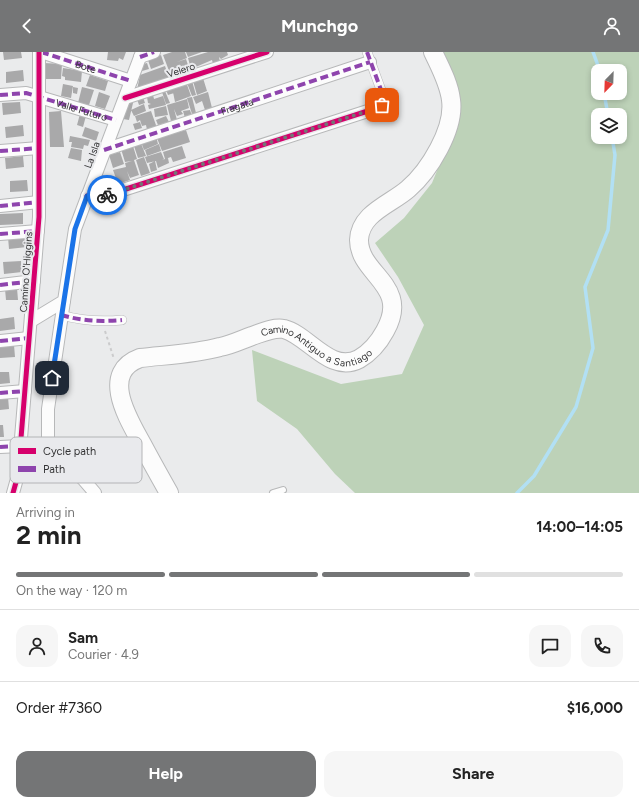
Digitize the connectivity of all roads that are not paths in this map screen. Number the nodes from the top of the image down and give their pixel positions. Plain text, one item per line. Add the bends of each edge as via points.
1 (40, 52) edge
2 (154, 52) edge
3 (266, 52) edge
4 (432, 52) edge
5 (141, 54) edge
6 (369, 57) edge
7 (131, 81) junction
8 (0, 95) edge
9 (125, 98) junction
10 (40, 99) junction
11 (382, 105) joint
12 (116, 120) junction
13 (39, 148) junction
14 (104, 150) junction
15 (0, 151) edge
16 (87, 196) junction
17 (39, 202) junction
18 (0, 206) edge
19 (38, 231) junction
20 (0, 234) edge
21 (34, 281) junction
22 (0, 285) edge
23 (64, 301) junction
24 (61, 315) junction
25 (122, 320) dead end
26 (31, 321) junction
27 (29, 338) junction
28 (0, 341) edge
29 (25, 391) junction
30 (0, 393) edge
31 (22, 437) edge
32 (48, 437) edge
33 (138, 437) edge
34 (142, 444) edge
35 (0, 447) edge
36 (10, 447) edge
37 (15, 483) edge
38 (86, 483) edge
39 (282, 490) dead end
40 (12, 493) edge
41 (95, 493) edge
42 (169, 493) edge
43 (273, 493) edge

1 - 7 street, Bote
1 - 10 street, Camino O'Higgins
2 - 5 street
3 - 9 street, Velero
4 - 33 main road, Camino Antiguo a Santiago via 447,83 451,100 447,131 419,178 371,216 363,226 360,237 360,251 388,288 392,300 388,327 379,342 357,360 344,362 331,359 292,332 272,329 221,347 132,361 124,368 119,389 122,408
5 - 7 street, La Isla
6 - 11 street via 384,98
6 - 14 street, Fragata
7 - 9 street, La Isla
8 - 10 street, Valle Futuro via 26,93
9 - 12 street, La Isla
10 - 12 street, Valle Futuro
10 - 13 street, Camino O'Higgins
11 - 16 street via 98,198
12 - 14 street, La Isla
13 - 15 street
13 - 17 street, Camino O'Higgins
14 - 16 street, La Isla
16 - 23 street, La Isla via 75,229
17 - 18 street
17 - 19 street, Camino O'Higgins
19 - 20 street
19 - 21 street, Camino O'Higgins
21 - 22 street
21 - 26 street, Camino O'Higgins
23 - 24 street, La Isla
23 - 26 street
24 - 25 street via 78,320
24 - 32 street, La Isla via 48,410
26 - 27 street, Camino O'Higgins
27 - 28 street
27 - 29 street, Camino O'Higgins
29 - 30 street
29 - 31 street, Camino O'Higgins
34 - 42 main road, Camino Antiguo a Santiago
35 - 36 street
37 - 40 street, Camino O'Higgins
38 - 41 street, La Isla
39 - 43 lane

